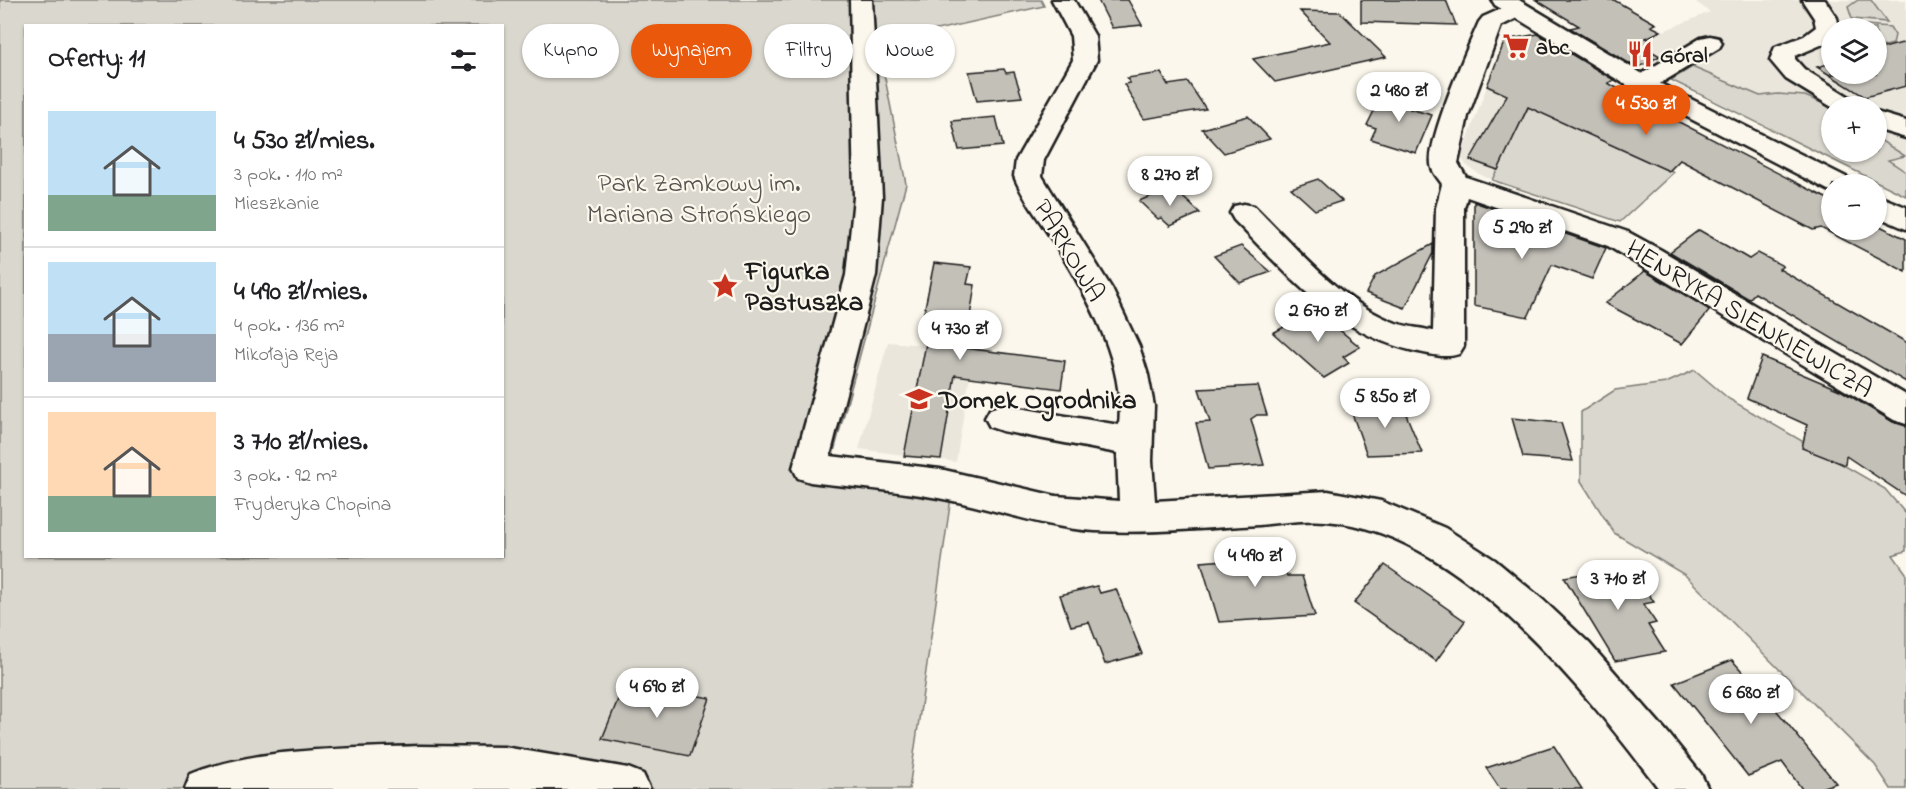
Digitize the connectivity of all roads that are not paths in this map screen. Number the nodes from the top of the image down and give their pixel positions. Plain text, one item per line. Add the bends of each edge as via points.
1 (861, 0) edge
2 (1063, 0) edge
3 (1813, 0) edge
4 (1510, 4) edge
5 (1710, 43) dead end
6 (1642, 84) junction
7 (1830, 96) edge
8 (1821, 175) edge
9 (1456, 183) junction
10 (1887, 210) edge
11 (1244, 213) dead end
12 (1906, 219) edge
13 (1906, 411) edge
14 (1002, 418) dead end
15 (1135, 442) junction
16 (1139, 516) junction
17 (206, 789) edge
18 (628, 789) edge
19 (1686, 789) edge

1 - 16 street via 868,196 861,275 810,468 956,487 1070,513
2 - 15 street, PARKOWA via 1085,42 1086,60 1030,160 1028,176 1118,332 1127,355 1137,408
3 - 7 street via 1828,30 1823,36 1784,52 1782,60 1794,74
4 - 6 street
4 - 9 street via 1491,22 1445,147 1446,171
5 - 6 street
6 - 8 street
9 - 11 street via 1449,208 1448,346 1385,331 1361,320
9 - 13 street, HENRYKA SIENKIEWICZA via 1618,239
10 - 12 street
14 - 15 street
15 - 16 street, PARKOWA via 1134,488
16 - 19 street via 1316,507 1351,509 1410,528 1519,600 1618,704
17 - 18 street via 288,775 419,767 504,768

